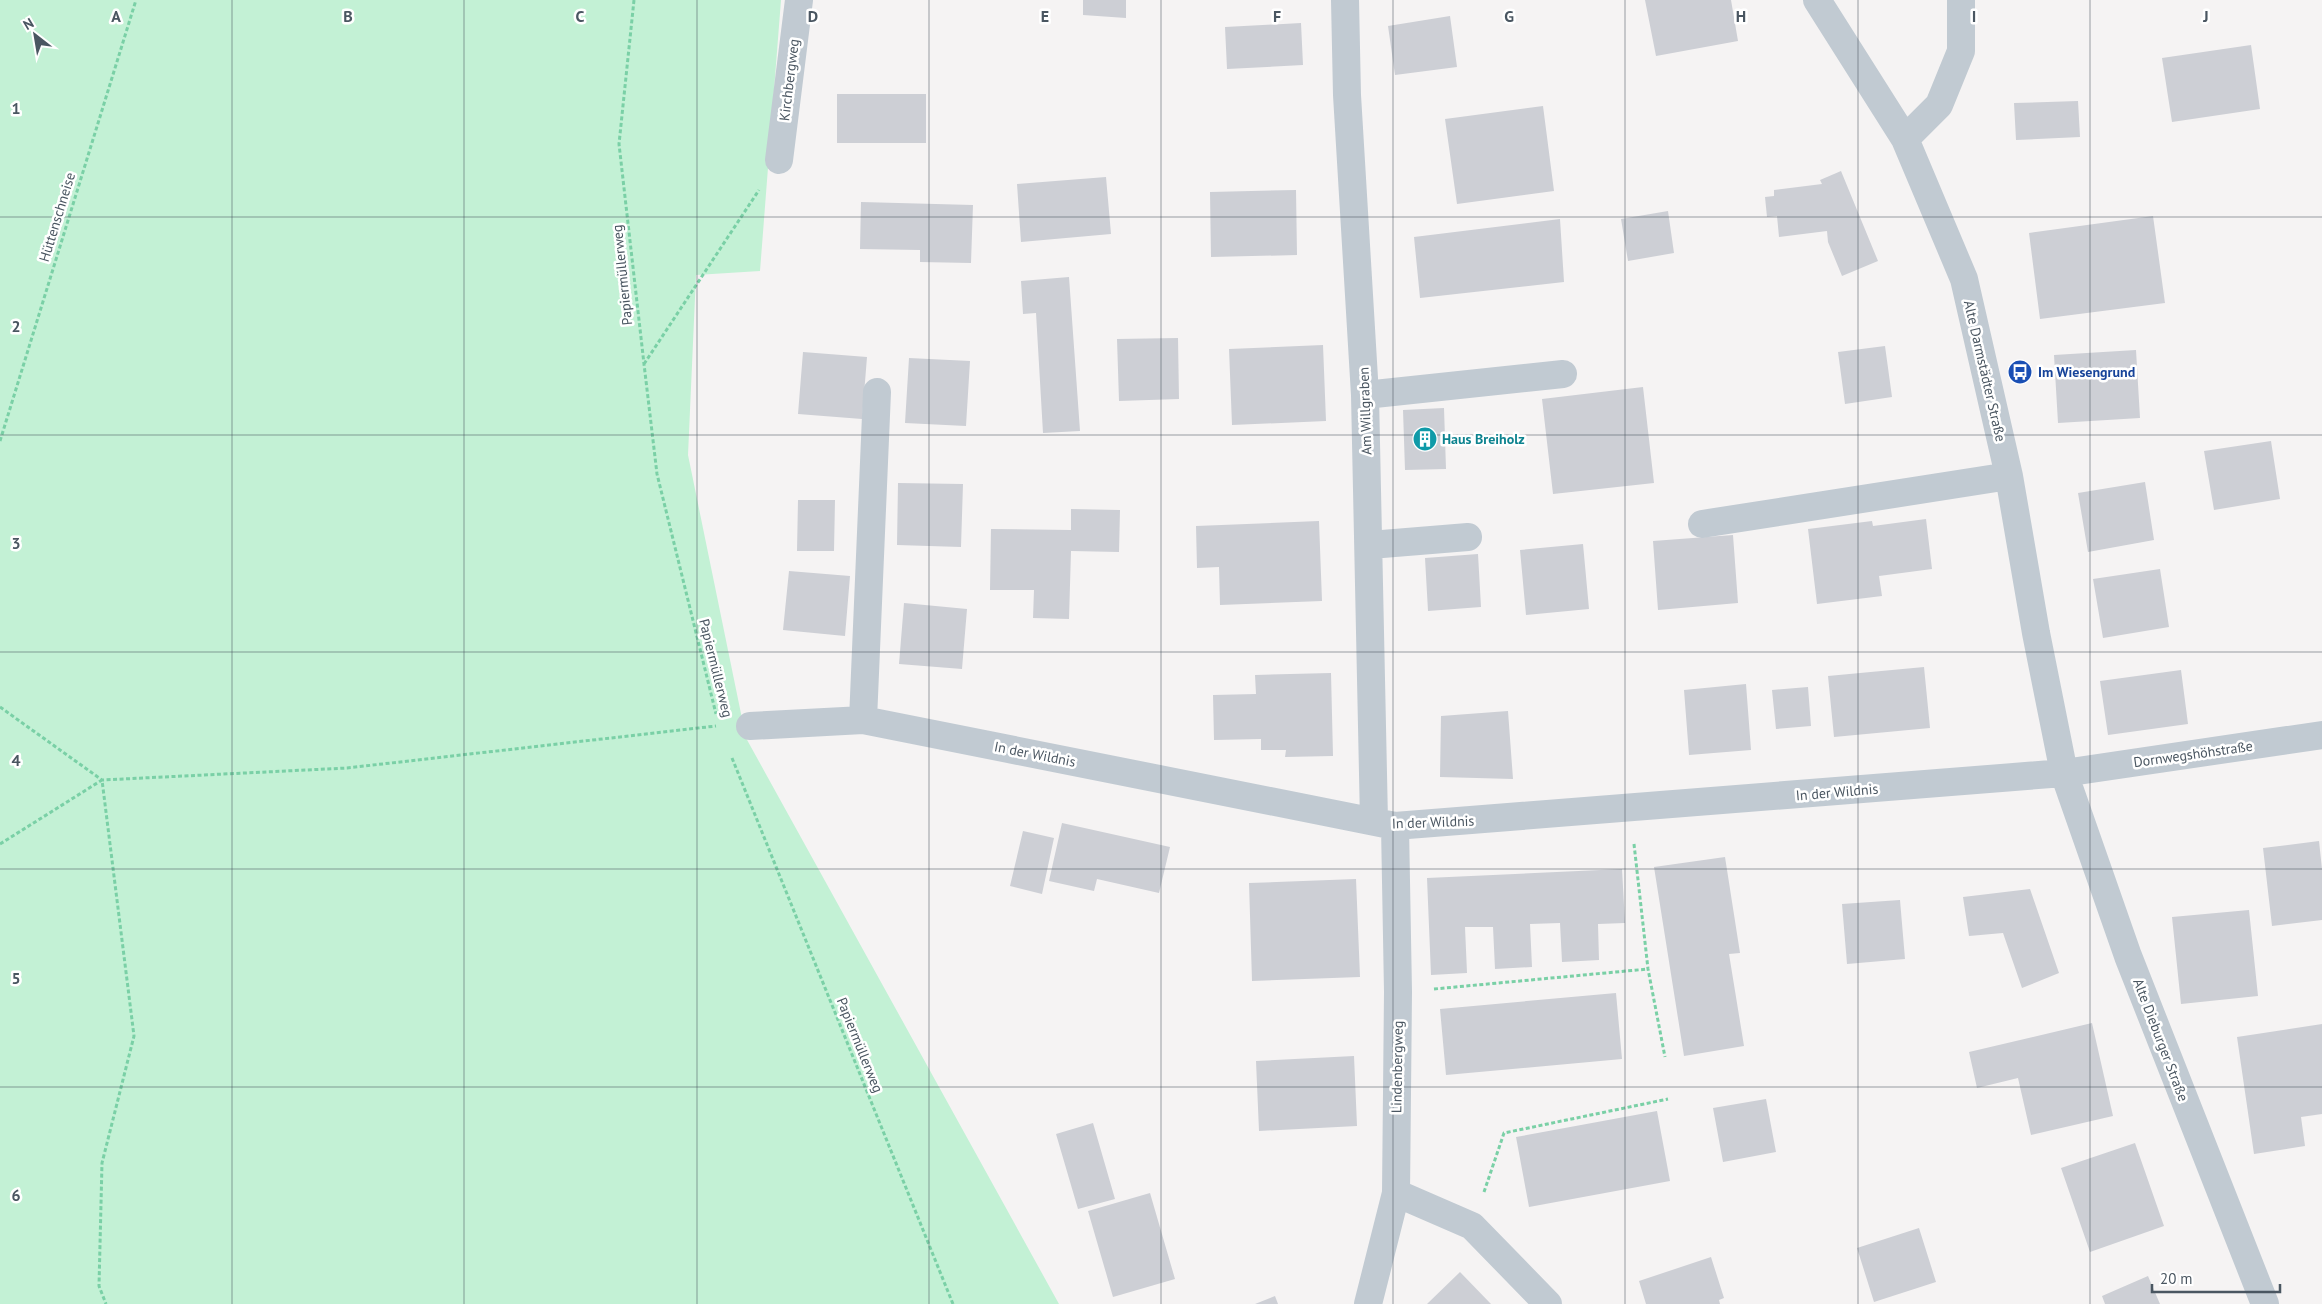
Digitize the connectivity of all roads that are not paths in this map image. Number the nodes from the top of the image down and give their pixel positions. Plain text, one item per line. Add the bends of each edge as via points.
1 (800, 0) edge
2 (1345, 0) edge
3 (1817, 0) edge
4 (1961, 0) edge
5 (1905, 139) junction
6 (779, 160) road end
7 (1563, 374) dead end
8 (878, 392) dead end
9 (1364, 394) junction
10 (2009, 476) junction
11 (1702, 524) dead end
12 (1468, 537) dead end
13 (1370, 545) junction
14 (863, 720) junction
15 (750, 726) dead end
16 (2322, 735) edge
17 (2064, 773) junction
18 (1385, 824) junction
19 (1396, 1193) junction
20 (1368, 1304) edge
21 (1548, 1304) edge
22 (2265, 1304) edge

1 - 6 street, Kirchbergweg
2 - 9 street, Am Willgraben via 1347,95
3 - 5 street, Alte Darmstädter Straße
4 - 5 street via 1961,51 1958,60 1940,104
5 - 10 street, Alte Darmstädter Straße via 1964,279
7 - 9 street
8 - 14 street
9 - 13 street, Am Willgraben
10 - 11 street
10 - 17 street, Alte Darmstädter Straße
12 - 13 street
13 - 18 street, Am Willgraben
14 - 15 street, In der Wildnis
14 - 18 street, In der Wildnis
16 - 17 street, Dornwegshöhstraße
17 - 18 street, In der Wildnis via 1629,809
17 - 22 street, Alte Dieburger Straße via 2128,956
18 - 19 street, Lindenbergweg via 1398,992
19 - 20 street, Lindenbergweg
19 - 21 street via 1472,1226

